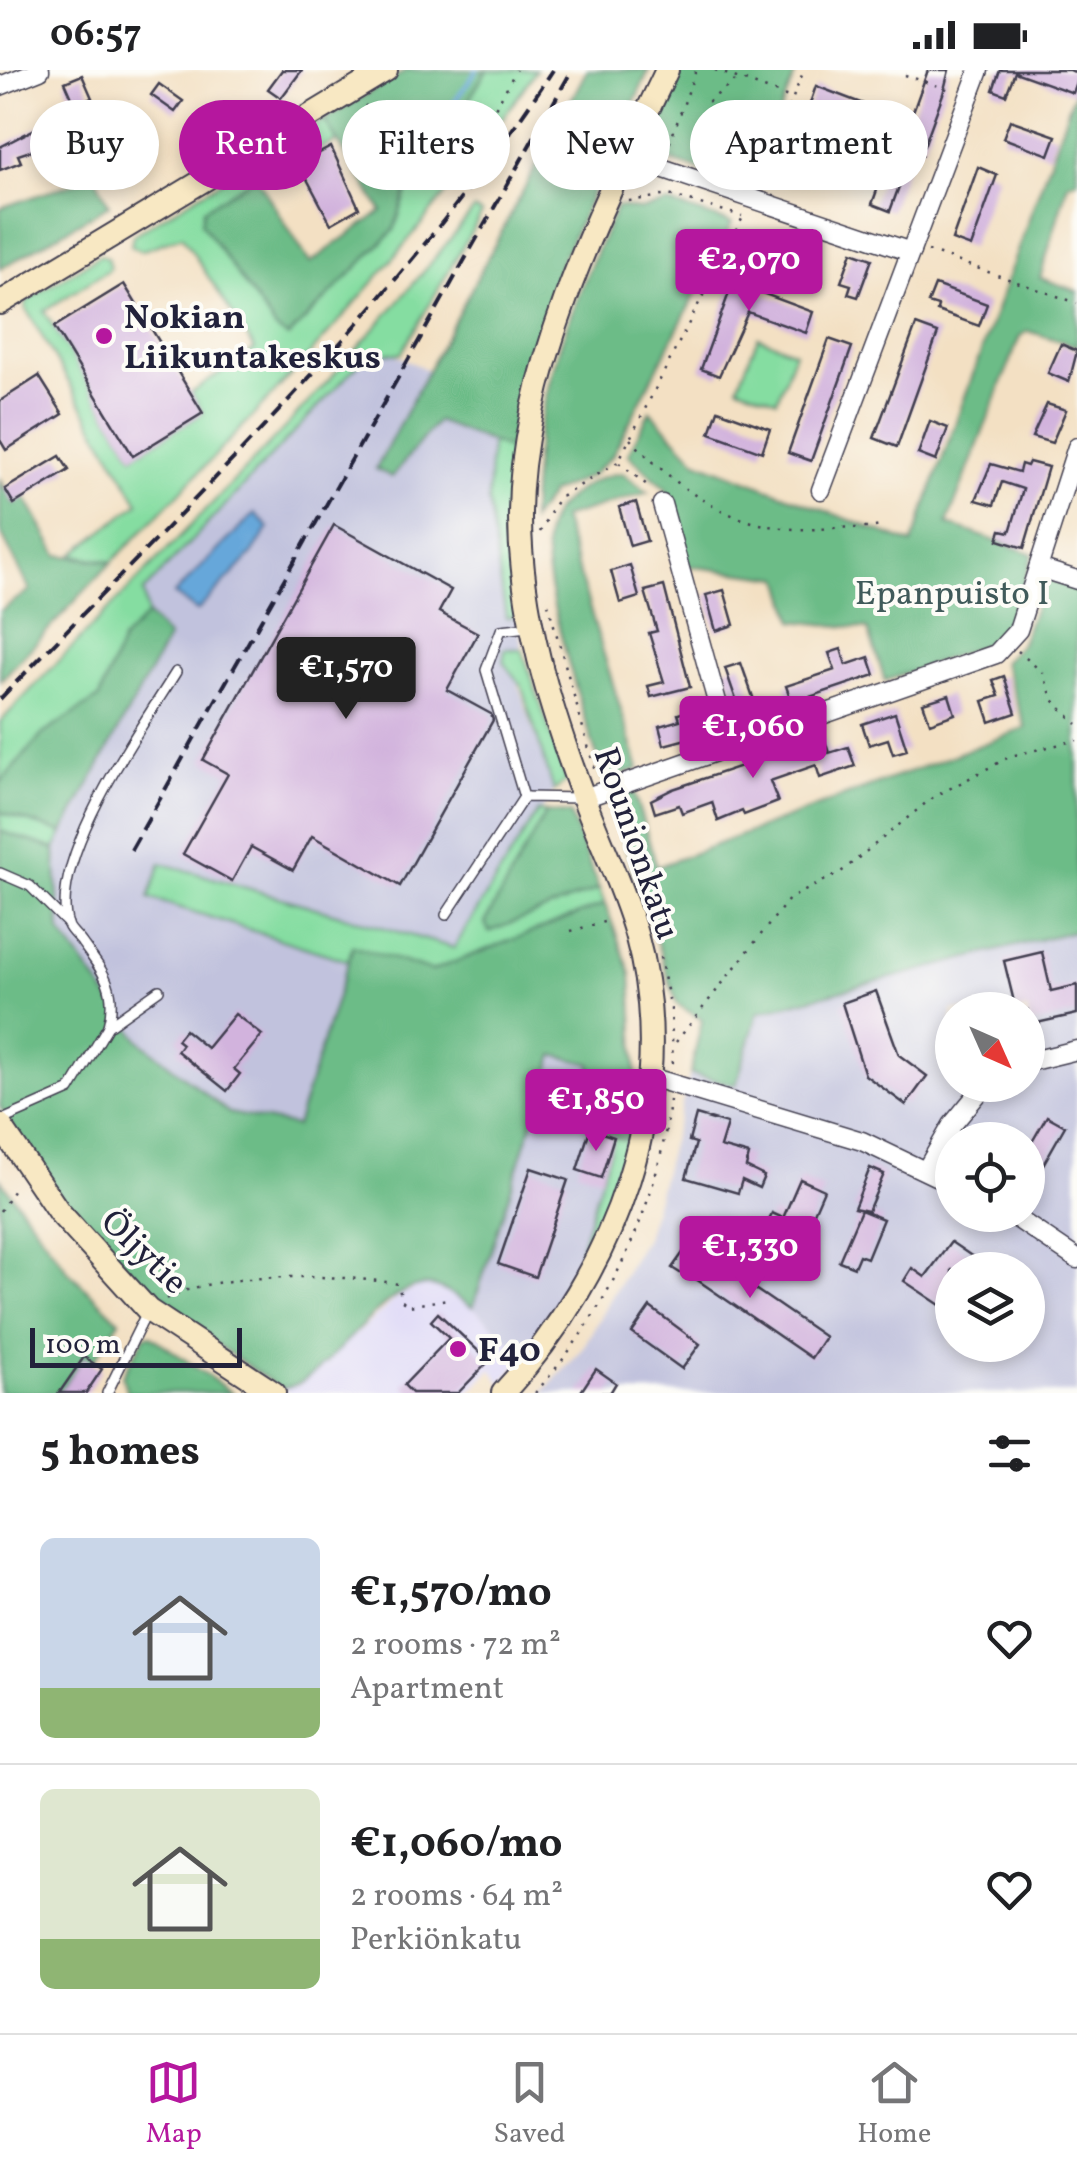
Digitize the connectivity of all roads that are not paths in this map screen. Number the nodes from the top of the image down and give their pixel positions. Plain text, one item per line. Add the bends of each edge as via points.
1 (40, 70) edge
2 (386, 70) edge
3 (667, 70) edge
4 (979, 70) edge
5 (0, 86) edge
6 (653, 100) edge
7 (670, 171) edge
8 (612, 190) edge
9 (912, 249) junction
10 (0, 303) edge
11 (1077, 446) edge
12 (821, 490) dead end
13 (662, 504) road end
14 (1039, 568) junction
15 (1077, 580) edge
16 (530, 626) junction
17 (176, 672) dead end
18 (729, 745) junction
19 (593, 795) junction
20 (524, 797) junction
21 (0, 873) edge
22 (446, 914) dead end
23 (68, 924) junction
24 (160, 990) dead end
25 (108, 1026) junction
26 (1077, 1050) edge
27 (1045, 1058) edge
28 (661, 1080) junction
29 (971, 1102) edge
30 (0, 1123) edge
31 (926, 1170) junction
32 (935, 1175) edge
33 (1037, 1232) edge
34 (1077, 1259) edge
35 (148, 1310) junction
36 (107, 1393) edge
37 (273, 1393) edge
38 (503, 1393) edge

1 - 5 street
2 - 10 main road
3 - 6 main road, Rounionkatu
4 - 9 street
7 - 9 street
8 - 16 main road, Rounionkatu via 555,337 524,448 520,514
9 - 12 street
11 - 14 street
13 - 18 street
14 - 15 street
14 - 18 street via 1009,644 996,654
16 - 19 main road, Rounionkatu
16 - 20 lane via 501,630 486,670
17 - 23 lane via 82,831 71,863
18 - 19 street
19 - 20 lane
19 - 28 main road, Rounionkatu via 645,969
20 - 22 lane
21 - 23 lane via 30,886
23 - 25 lane via 109,979 114,992
24 - 25 lane
25 - 30 lane via 70,1090
26 - 27 street
28 - 31 street via 862,1140
28 - 38 main road, Rounionkatu via 604,1248 552,1334
29 - 31 street
30 - 35 main road, Öljytie via 59,1212
31 - 32 street
33 - 34 street
35 - 36 lane
35 - 37 main road, Öljytie

